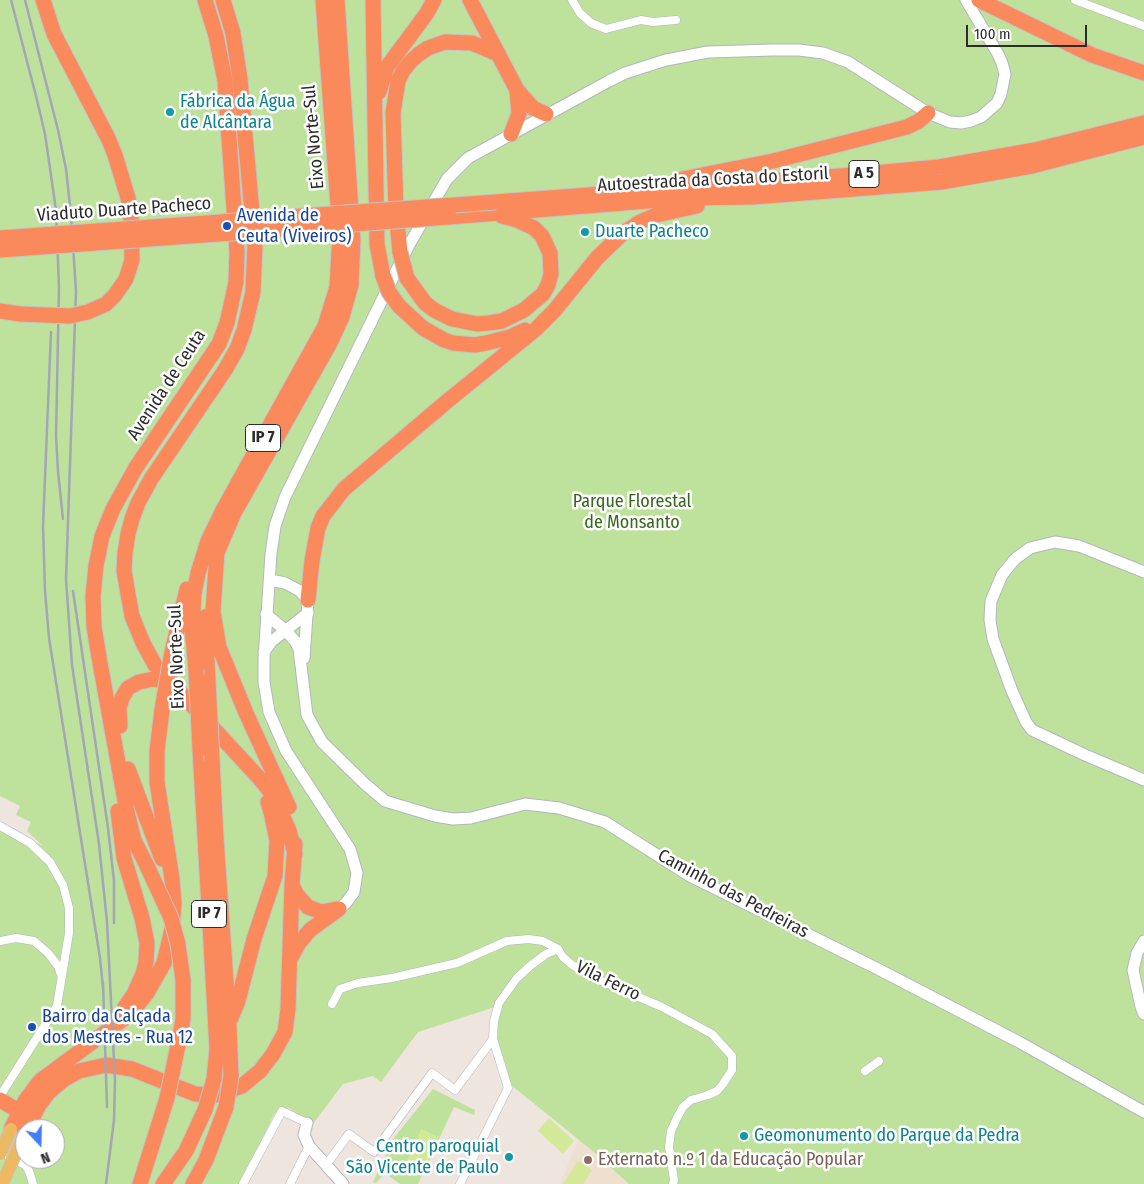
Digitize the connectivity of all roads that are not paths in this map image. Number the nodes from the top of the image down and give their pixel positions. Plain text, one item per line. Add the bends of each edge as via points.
1 (43, 0) edge
2 (205, 0) edge
3 (223, 0) edge
4 (322, 0) edge
5 (337, 0) edge
6 (373, 0) edge
7 (434, 0) edge
8 (572, 0) edge
9 (966, 0) edge
10 (979, 0) edge
11 (1075, 0) edge
12 (473, 4) edge
13 (676, 20) dead end
14 (1144, 26) edge
15 (498, 54) junction
16 (1144, 73) edge
17 (517, 90) junction
18 (928, 113) junction
19 (374, 114) junction
20 (546, 114) junction
21 (1144, 123) edge
22 (511, 134) junction
23 (1144, 137) edge
24 (579, 196) junction
25 (753, 197) junction
26 (548, 208) joint
27 (490, 210) junction
28 (0, 238) edge
29 (0, 250) edge
30 (564, 298) junction
31 (0, 311) edge
32 (208, 361) junction
33 (225, 370) junction
34 (135, 469) junction
35 (151, 479) junction
36 (211, 551) junction
37 (1144, 572) edge
38 (270, 580) junction
39 (308, 606) junction
40 (266, 614) junction
41 (286, 631) junction
42 (264, 652) junction
43 (100, 663) junction
44 (302, 682) junction
45 (174, 687) junction
46 (128, 769) junction
47 (261, 780) junction
48 (1144, 780) edge
49 (0, 826) edge
50 (295, 854) junction
51 (147, 866) junction
52 (292, 885) junction
53 (174, 894) junction
54 (339, 909) junction
55 (1144, 940) edge
56 (0, 941) edge
57 (558, 949) junction
58 (290, 961) junction
59 (62, 977) junction
60 (332, 1004) dead end
61 (1144, 1014) edge
62 (229, 1024) junction
63 (493, 1039) junction
64 (76, 1053) junction
65 (879, 1061) dead end
66 (865, 1071) dead end
67 (0, 1098) edge
68 (19, 1111) junction
69 (1144, 1112) edge
70 (20, 1119) edge
71 (30, 1119) edge
72 (307, 1124) joint
73 (15, 1138) edge
74 (309, 1146) junction
75 (15, 1150) edge
76 (0, 1153) edge
77 (326, 1165) junction
78 (2, 1184) edge
79 (33, 1184) edge
80 (140, 1184) edge
81 (162, 1184) edge
82 (193, 1184) edge
83 (243, 1184) edge
84 (290, 1184) edge
85 (343, 1184) edge
86 (460, 1184) edge
87 (673, 1184) edge

1 - 31 highway, bridge via 57,40 115,155 128,198 132,260 126,279 115,295 106,304 88,312 70,316
2 - 32 highway, Avenida de Ceuta via 225,80 237,252 236,282 227,323
3 - 33 highway via 233,33 240,79 255,245 253,292 244,330
4 - 36 highway, Eixo Norte-Sul / IP 7 via 340,238 337,287 326,326 223,510
5 - 36 highway, Eixo Norte-Sul / IP 7 via 353,240 351,285 330,344
6 - 19 highway
7 - 19 highway via 387,67
8 - 13 street via 591,23 606,29 641,20
9 - 18 main road via 1002,63 1005,74 1001,94 990,111 970,121 950,122
10 - 16 highway via 1092,54
11 - 14 street
12 - 15 highway
15 - 17 highway
15 - 27 highway, bridge via 472,43 445,42 419,54 403,71 398,82 393,113 400,252 407,278 418,294 434,310 452,319 489,324 514,316 543,294 552,274 552,263 542,236 526,224
17 - 20 highway via 533,108
17 - 22 highway via 519,114
18 - 20 main road via 848,62 823,53 774,50 708,52 659,62 617,77
18 - 24 highway via 906,128 773,161
19 - 30 highway, bridge via 377,244 383,276 399,306 423,328 444,340 475,345 520,333
20 - 22 main road
21 - 24 highway, Autoestrada da Costa do Estoril / A 5 via 1035,150 939,167
22 - 38 main road via 457,167 409,245 286,497 275,526
23 - 25 highway, Autoestrada da Costa do Estoril / A 5 via 1032,166 951,180
24 - 27 highway, Viaduto Duarte Pacheco
25 - 26 highway, Autoestrada da Costa do Estoril / A 5 via 685,198
25 - 30 highway via 688,207 640,222 604,250
26 - 27 highway, Viaduto Duarte Pacheco
27 - 28 highway, Viaduto Duarte Pacheco, bridge
27 - 29 highway, Viaduto Duarte Pacheco, bridge
30 - 39 highway via 536,329 344,489 318,528
32 - 33 highway
32 - 34 highway, Avenida de Ceuta
33 - 35 highway
34 - 35 highway
34 - 43 highway, Avenida de Ceuta via 102,536 96,566 93,596
35 - 45 highway via 132,519 124,571 132,616 154,664
36 - 50 highway via 213,612 219,647 290,812
36 - 53 highway, bridge via 192,575 187,589 162,710 158,782
36 - 62 highway, Eixo Norte-Sul / IP 7, bridge via 205,615
36 - 81 highway, Eixo Norte-Sul / IP 7, bridge via 194,594 192,628 217,1049 214,1079 205,1110 186,1150
37 - 48 main road via 1079,546 1055,542 1030,548 1002,575 991,601 990,620 993,639 1012,691 1032,730
38 - 39 main road via 300,591
38 - 40 main road
39 - 41 main road
39 - 44 main road
40 - 41 main road
40 - 42 main road
41 - 42 main road
41 - 44 main road via 299,649
42 - 54 main road via 269,712 286,750 350,850 357,873 354,892
43 - 51 highway via 130,825
43 - 64 highway via 123,850 145,932 147,952 143,974 129,1002
44 - 69 main road, Caminho das Pedreiras via 307,716 322,742 385,801 452,819 471,818 525,804 559,808 605,822 690,876 960,1011
45 - 46 highway via 160,680 146,680 134,684 124,694 118,715
45 - 47 highway
46 - 51 highway
46 - 53 highway
47 - 50 highway via 280,809
47 - 62 highway via 276,830 275,876
49 - 59 street via 30,843 50,862 63,885 69,908 69,933
50 - 52 highway
51 - 80 highway, bridge via 171,918 178,944 183,980 183,1019 168,1098
52 - 54 highway via 308,907 321,912
52 - 58 highway
53 - 64 highway via 169,948 151,987 130,1014
54 - 58 highway via 310,930
55 - 61 main road via 1133,970
56 - 59 street via 16,938 34,941 48,953
57 - 60 street, Vila Ferro via 543,941 507,941 457,963 340,989
57 - 63 street via 546,954 517,978 499,1003
57 - 87 street, Vila Ferro via 571,964 590,976 662,1007 712,1034 732,1056 732,1070 723,1084 717,1091 691,1100 683,1107 671,1131 669,1147
58 - 71 highway via 285,1032 260,1071 242,1086 216,1095 196,1094 132,1069 106,1065 63,1080 49,1092
59 - 67 street via 57,1006
62 - 82 highway, Eixo Norte-Sul / IP 7, bridge via 231,1076 226,1107
63 - 77 street via 455,1090 432,1073 374,1152 349,1134
63 - 86 street via 508,1088
64 - 68 highway via 40,1081
65 - 66 street
67 - 68 highway
68 - 70 highway
72 - 74 main road via 304,1135
72 - 83 street via 282,1111
73 - 76 main road, bridge
74 - 77 main road
74 - 84 street
75 - 78 main road, bridge
76 - 79 street via 25,1165
77 - 85 main road

